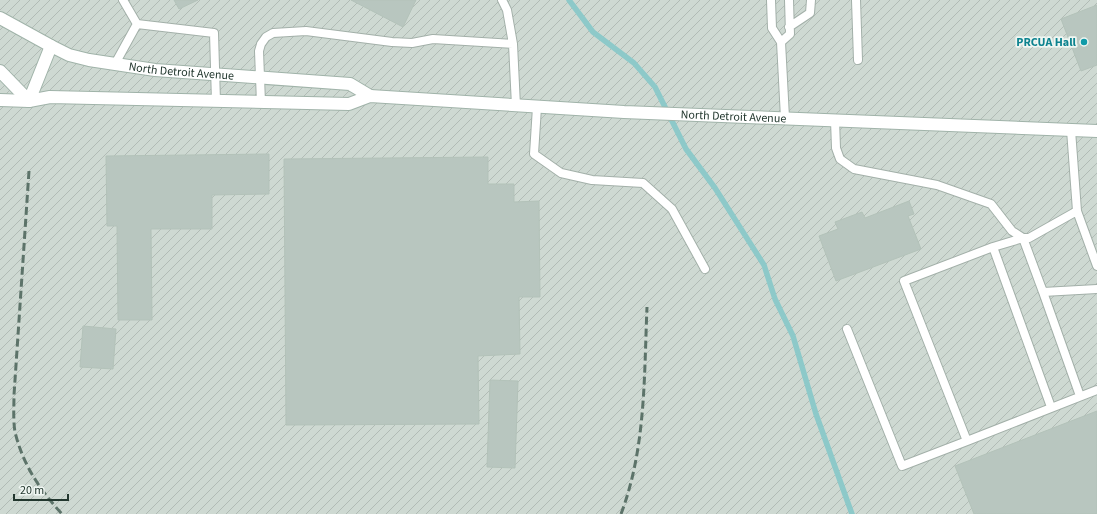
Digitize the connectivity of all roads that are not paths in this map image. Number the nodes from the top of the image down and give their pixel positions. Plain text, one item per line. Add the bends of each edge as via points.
1 (123, 0) edge
2 (502, 0) edge
3 (771, 0) edge
4 (789, 0) edge
5 (811, 0) edge
6 (856, 0) edge
7 (0, 18) edge
8 (137, 24) junction
9 (790, 27) junction
10 (781, 42) junction
11 (513, 44) junction
12 (51, 46) junction
13 (858, 60) dead end
14 (115, 64) junction
15 (0, 71) edge
16 (214, 74) junction
17 (261, 78) junction
18 (370, 96) junction
19 (0, 100) edge
20 (29, 101) junction
21 (216, 102) junction
22 (261, 104) junction
23 (516, 106) junction
24 (537, 107) junction
25 (785, 118) junction
26 (835, 120) junction
27 (1071, 130) junction
28 (1097, 131) edge
29 (1077, 211) junction
30 (1023, 238) junction
31 (993, 247) junction
32 (1097, 266) edge
33 (705, 269) dead end
34 (1097, 289) edge
35 (1043, 292) junction
36 (847, 329) dead end
37 (1097, 390) edge
38 (1080, 396) junction
39 (1051, 407) junction
40 (967, 441) junction

1 - 8 lane
2 - 11 lane
3 - 10 lane via 772,28
4 - 9 lane
5 - 9 lane via 810,13
6 - 13 lane
7 - 12 main road, North Detroit Avenue
8 - 14 lane
8 - 16 lane via 214,33
9 - 10 lane via 790,34
10 - 25 lane
11 - 17 lane via 433,39 405,43 306,31 273,33 266,37 259,51
11 - 23 lane
12 - 14 main road, North Detroit Avenue via 69,55
12 - 20 main road
14 - 16 main road, North Detroit Avenue
15 - 20 main road
16 - 17 main road, North Detroit Avenue
16 - 21 lane
17 - 18 main road, North Detroit Avenue via 350,84
17 - 22 lane
18 - 22 main road, North Detroit Avenue via 348,104
18 - 23 main road, North Detroit Avenue
19 - 20 main road, North Detroit Avenue
20 - 21 main road, North Detroit Avenue via 50,97
21 - 22 main road, North Detroit Avenue
23 - 24 main road, North Detroit Avenue
24 - 25 main road, North Detroit Avenue
24 - 33 lane via 534,154 561,173 592,180 643,183 672,209
25 - 26 main road, North Detroit Avenue
26 - 27 main road, North Detroit Avenue
26 - 30 lane via 836,148 840,159 854,169 937,185 991,204 1012,231
27 - 28 main road, North Detroit Avenue
27 - 29 lane
29 - 30 lane via 1029,238
29 - 32 lane
30 - 31 lane
30 - 35 lane
31 - 39 lane
31 - 40 lane via 904,281
34 - 35 lane
35 - 38 lane
36 - 40 lane via 902,466
37 - 38 lane
38 - 39 lane
39 - 40 lane

